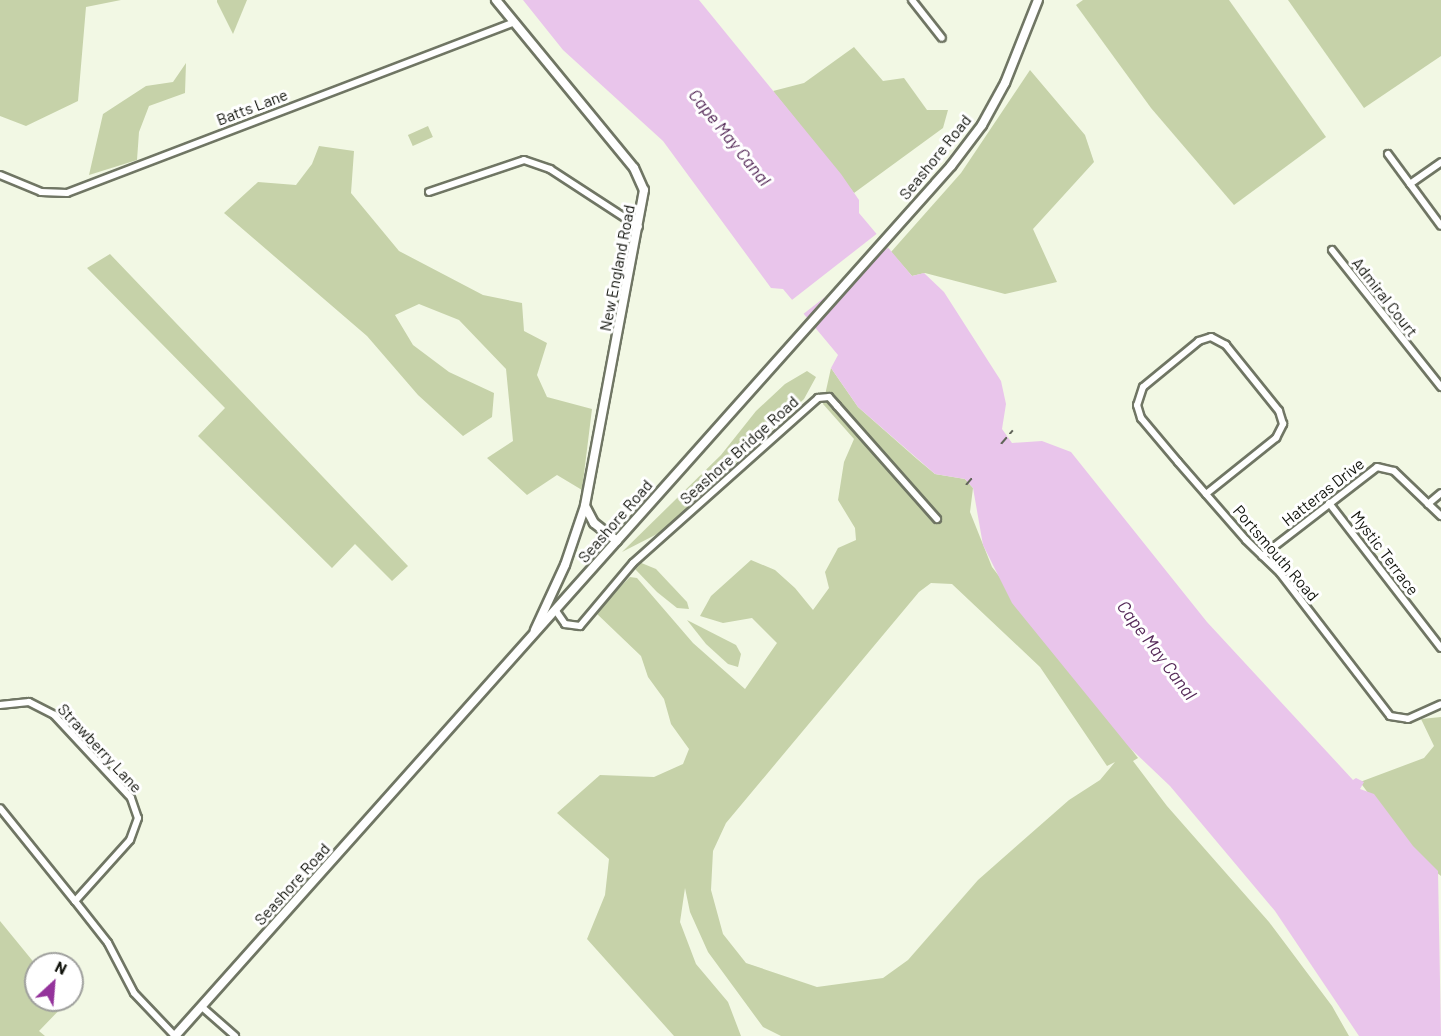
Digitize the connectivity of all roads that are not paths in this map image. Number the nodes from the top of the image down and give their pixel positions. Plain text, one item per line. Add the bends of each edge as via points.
1 (496, 0) edge
2 (912, 0) edge
3 (1038, 0) edge
4 (513, 22) junction
5 (942, 38) dead end
6 (1388, 154) dead end
7 (1441, 162) edge
8 (0, 175) edge
9 (1410, 184) junction
10 (429, 192) dead end
11 (1441, 226) edge
12 (639, 227) junction
13 (1332, 250) dead end
14 (1441, 387) edge
15 (1206, 494) junction
16 (1441, 494) edge
17 (1329, 503) junction
18 (1428, 504) junction
19 (585, 506) junction
20 (1441, 516) edge
21 (937, 519) dead end
22 (617, 541) junction
23 (1262, 556) junction
24 (556, 611) junction
25 (531, 638) junction
26 (1441, 648) edge
27 (1441, 704) edge
28 (0, 705) edge
29 (0, 808) edge
30 (75, 901) junction
31 (202, 1007) junction
32 (175, 1036) edge
33 (235, 1036) edge

1 - 4 street, New England Road
2 - 5 street
3 - 22 main road, Seashore Road via 1019,53 981,125 902,221
4 - 8 street, Batts Lane via 67,193 41,192
4 - 12 street, New England Road via 638,174 644,190
6 - 9 street
7 - 9 street
9 - 11 street
10 - 12 street via 524,160 550,169
12 - 19 street, New England Road
13 - 14 street, Admiral Court
15 - 15 street, Portsmouth Road via 1141,418 1137,405 1139,393 1199,340 1211,337 1226,345 1280,411 1282,423 1278,436
15 - 23 street, Portsmouth Road
16 - 18 street
17 - 18 street, Hatteras Drive via 1371,470 1383,467 1394,471
17 - 23 street, Hatteras Drive
17 - 26 street, Mystic Terrace
18 - 20 street
19 - 22 street via 594,523
19 - 25 street, New England Road via 566,566
21 - 24 street, Seashore Bridge Road via 837,406 829,398 818,398 633,562 580,626 566,624
22 - 24 main road, Seashore Road
23 - 27 street, Portsmouth Road via 1390,716 1408,719
24 - 25 main road, Seashore Road
25 - 31 main road, Seashore Road
28 - 30 street, Strawberry Lane via 19,701 45,709 135,804 135,833
29 - 30 street
30 - 32 street via 108,943 134,993
31 - 32 main road, Seashore Road
31 - 33 street

